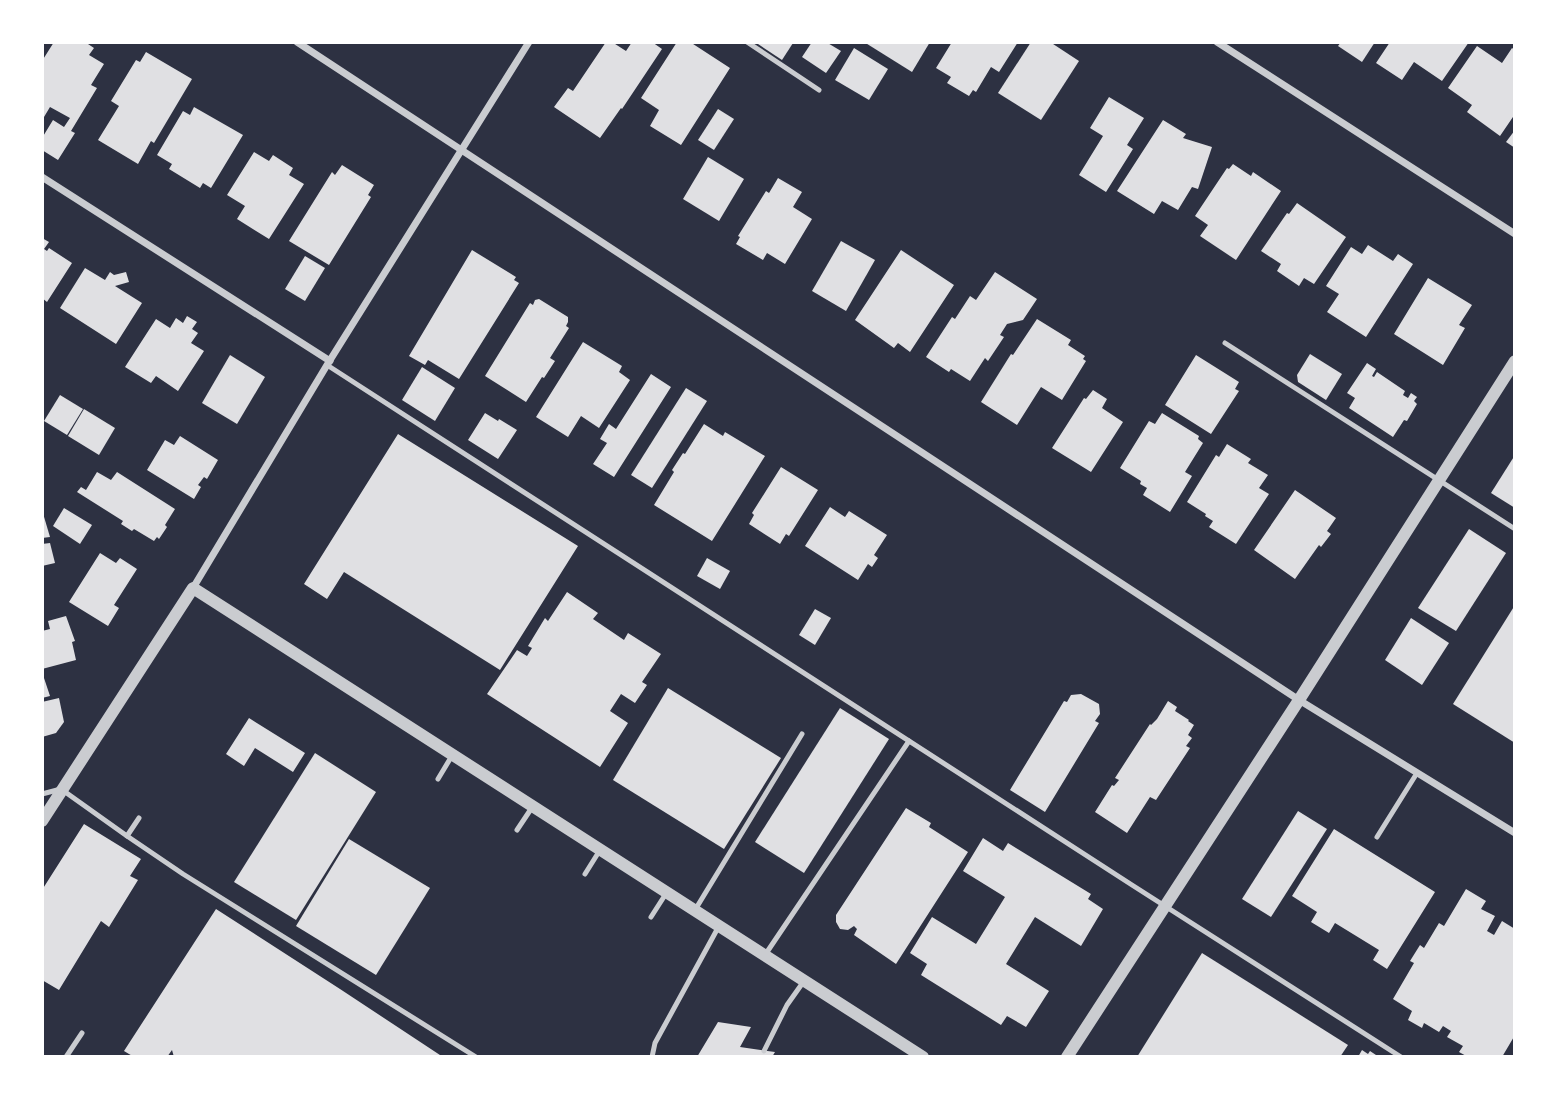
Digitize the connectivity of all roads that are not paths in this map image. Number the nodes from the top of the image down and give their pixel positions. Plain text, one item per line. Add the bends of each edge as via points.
1 (297, 42) edge
2 (529, 42) edge
3 (747, 42) edge
4 (1217, 42) edge
5 (819, 90) dead end
6 (461, 150) junction
7 (42, 177) edge
8 (1515, 234) edge
9 (1225, 343) dead end
10 (1515, 361) edge
11 (329, 363) junction
12 (1439, 481) junction
13 (1515, 529) edge
14 (193, 587) junction
15 (1299, 699) junction
16 (802, 734) dead end
17 (909, 741) junction
18 (453, 754) junction
19 (1417, 773) junction
20 (438, 779) dead end
21 (61, 789) junction
22 (42, 794) edge
23 (533, 806) junction
24 (139, 818) dead end
25 (42, 821) edge
26 (517, 830) dead end
27 (1515, 833) edge
28 (127, 836) junction
29 (1377, 837) dead end
30 (600, 849) junction
31 (585, 874) dead end
32 (667, 892) junction
33 (1164, 906) junction
34 (695, 910) junction
35 (651, 917) dead end
36 (719, 926) junction
37 (765, 955) junction
38 (805, 980) junction
39 (82, 1033) dead end
40 (764, 1051) dead end
41 (66, 1057) edge
42 (476, 1057) edge
43 (652, 1057) edge
44 (923, 1057) edge
45 (1067, 1057) edge
46 (1401, 1057) edge

1 - 6 street
2 - 6 street
3 - 5 lane
4 - 8 street
6 - 11 street
6 - 15 street
7 - 11 street
9 - 12 lane
10 - 12 street
11 - 14 street
11 - 17 lane
12 - 13 lane
12 - 15 street
14 - 18 street
14 - 21 street
15 - 19 street
15 - 33 street
16 - 34 lane
17 - 33 lane
17 - 37 lane
18 - 20 lane
18 - 23 street
19 - 27 street
19 - 29 lane
21 - 22 lane
21 - 25 street
21 - 28 lane
23 - 26 lane
23 - 30 street
24 - 28 lane
28 - 42 lane
30 - 31 lane
30 - 32 street
32 - 34 street
32 - 35 lane
33 - 45 street
33 - 46 lane
34 - 36 street
36 - 37 street
36 - 43 lane via 655,1043
37 - 38 street
38 - 40 lane via 787,1004
38 - 44 street
39 - 41 lane

